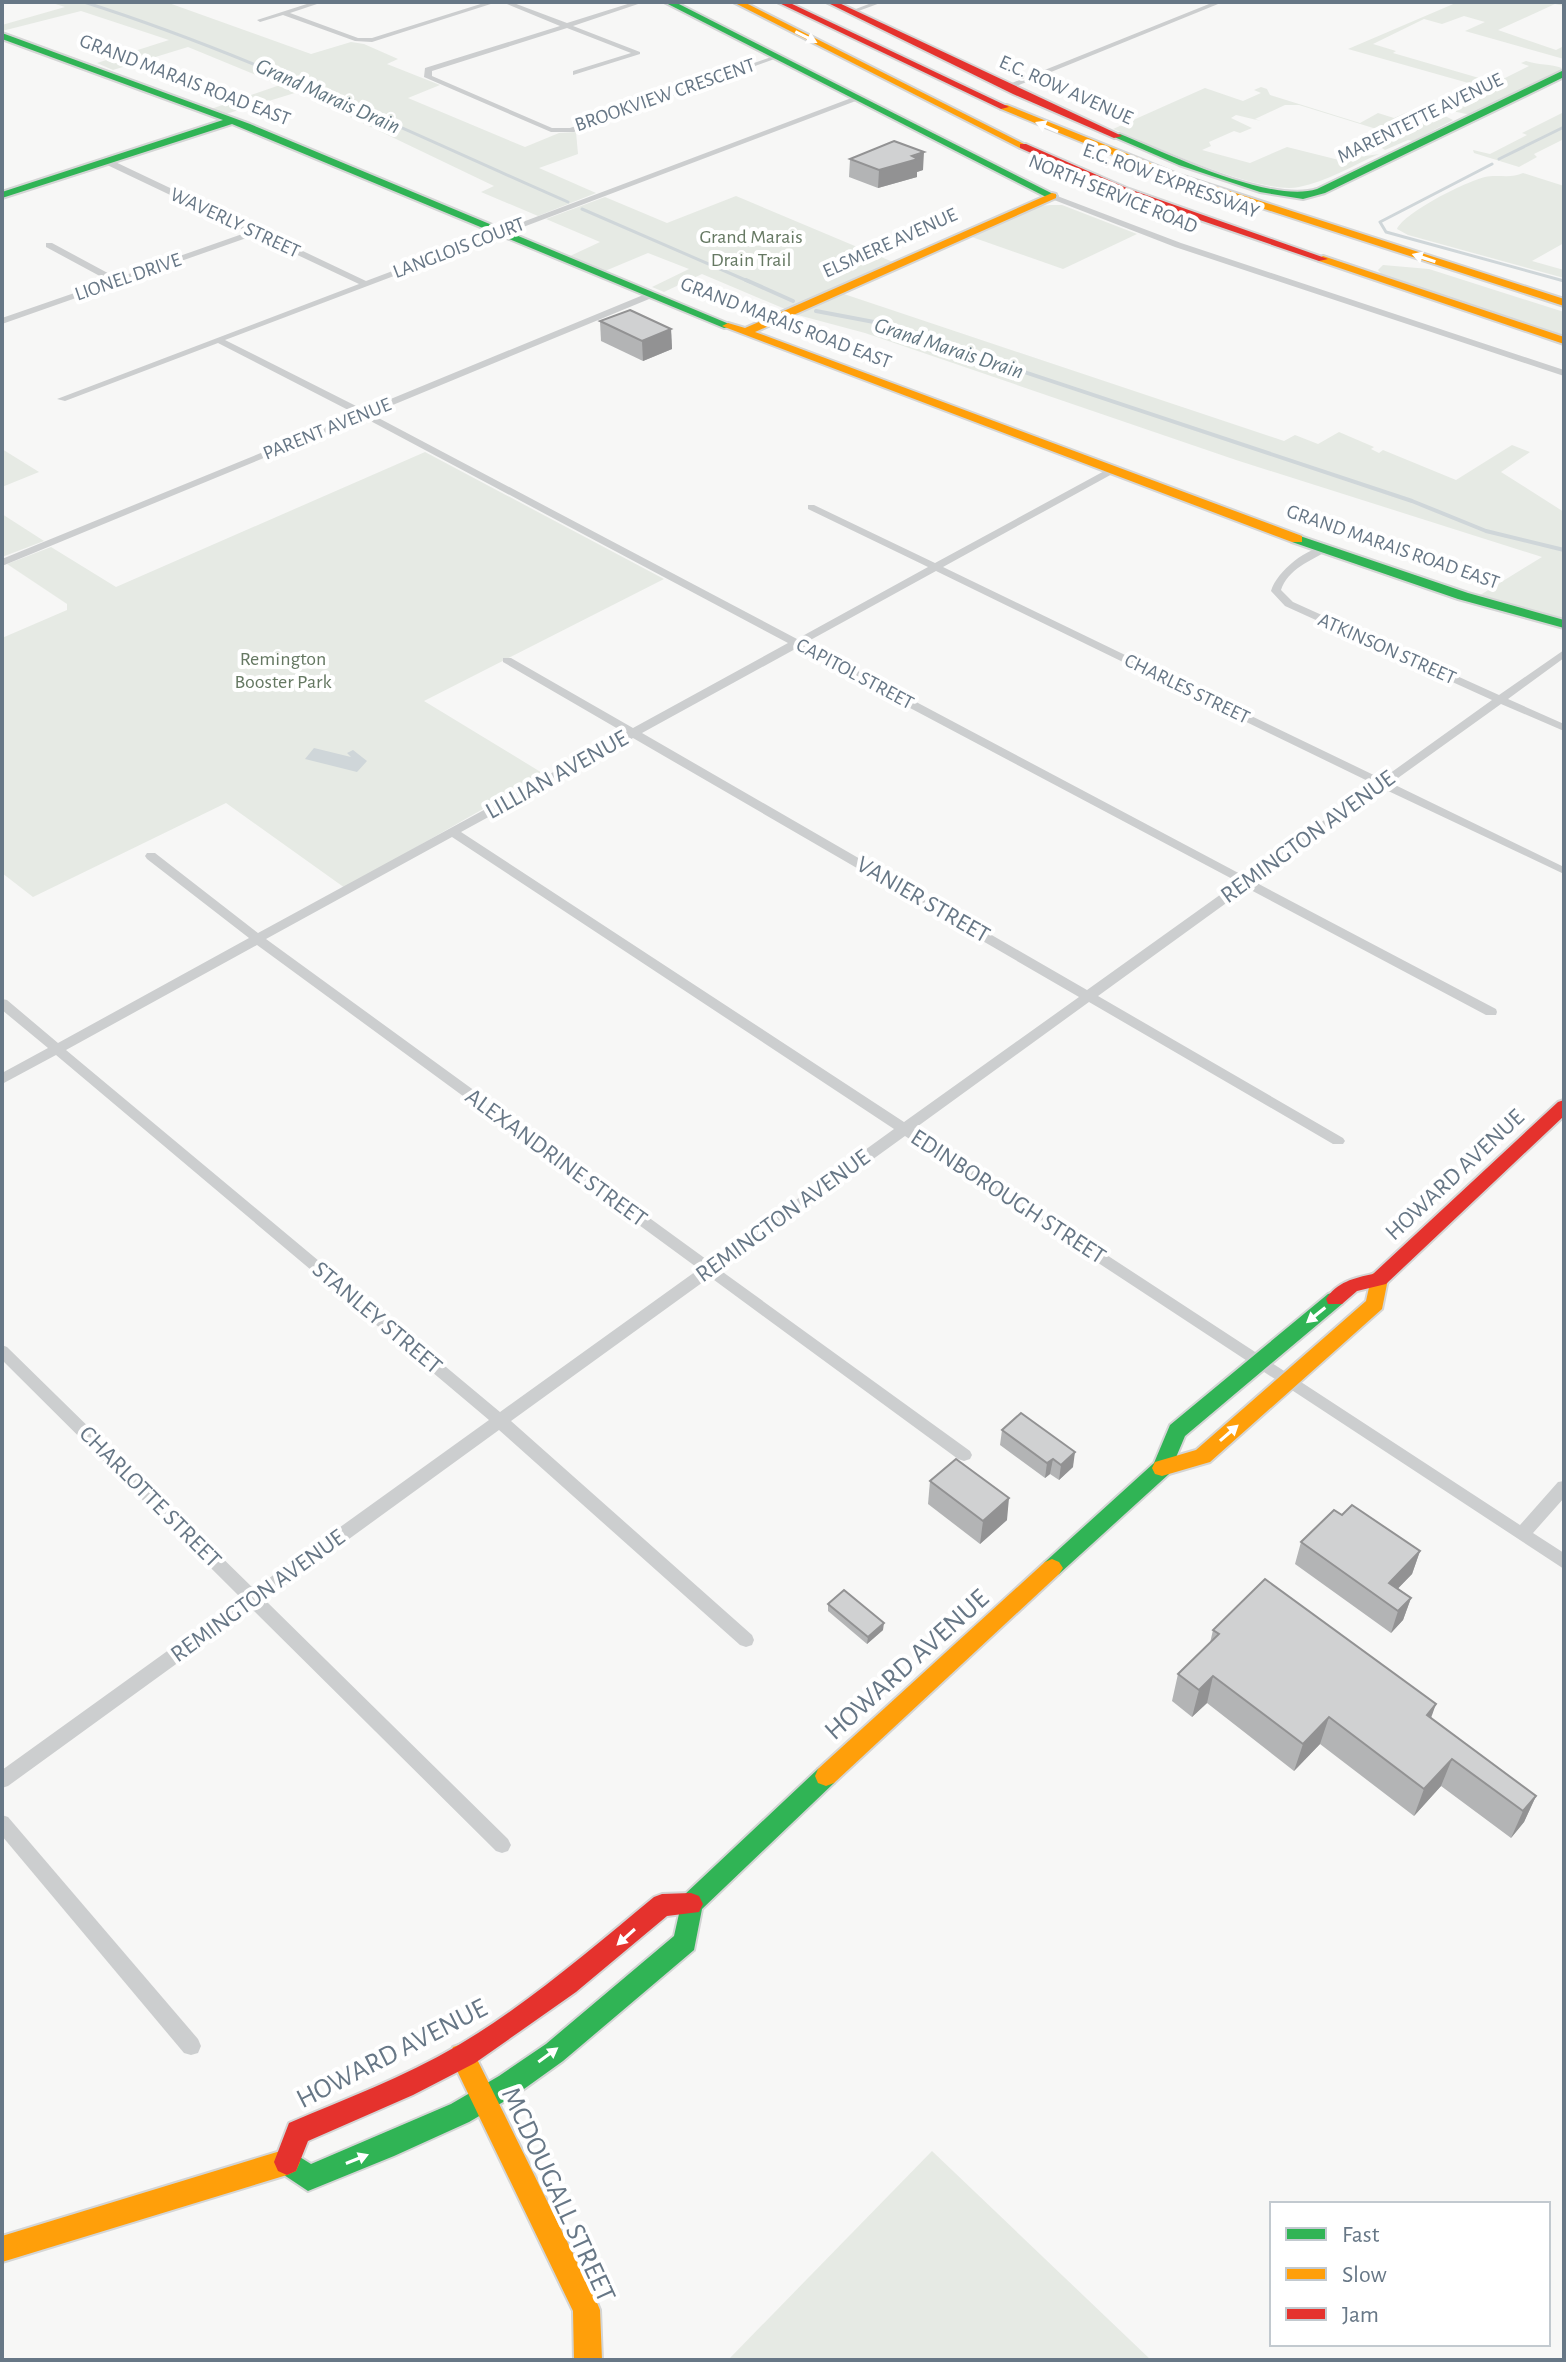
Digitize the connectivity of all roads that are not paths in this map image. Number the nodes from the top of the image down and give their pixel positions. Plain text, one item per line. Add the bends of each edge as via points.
1 (320, 2) edge
2 (494, 2) edge
3 (505, 2) edge
4 (641, 2) edge
5 (668, 2) edge
6 (737, 2) edge
7 (781, 2) edge
8 (830, 2) edge
9 (880, 2) edge
10 (1220, 2) edge
11 (851, 12) junction
12 (283, 13) junction
13 (260, 20) dead end
14 (566, 26) junction
15 (2, 36) edge
16 (776, 57) junction
17 (576, 73) dead end
18 (1564, 73) edge
19 (1006, 87) junction
20 (857, 99) junction
21 (230, 121) junction
22 (106, 161) junction
23 (1125, 191) junction
24 (2, 195) edge
25 (1052, 196) junction
26 (1293, 196) joint
27 (255, 232) junction
28 (504, 232) junction
29 (49, 245) dead end
30 (116, 281) junction
31 (365, 284) junction
32 (651, 295) junction
33 (1564, 302) edge
34 (2, 321) edge
35 (746, 332) junction
36 (218, 340) junction
37 (1564, 341) edge
38 (1564, 356) edge
39 (1564, 373) edge
40 (62, 399) dead end
41 (361, 415) junction
42 (1111, 471) junction
43 (811, 507) dead end
44 (1325, 548) junction
45 (2, 563) edge
46 (935, 567) junction
47 (1564, 624) edge
48 (797, 643) junction
49 (1564, 653) edge
50 (507, 660) dead end
51 (1499, 699) junction
52 (1564, 728) edge
53 (633, 733) junction
54 (1382, 784) junction
55 (452, 832) junction
56 (151, 856) dead end
57 (1563, 871) edge
58 (1247, 882) junction
59 (257, 939) junction
60 (1088, 996) junction
61 (2, 1003) edge
62 (1491, 1012) dead end
63 (57, 1049) junction
64 (2, 1079) edge
65 (1564, 1106) edge
66 (904, 1129) junction
67 (1338, 1141) dead end
68 (709, 1270) junction
69 (1379, 1279) junction
70 (2, 1351) edge
71 (1259, 1361) junction
72 (1289, 1381) junction
73 (500, 1421) junction
74 (964, 1455) dead end
75 (1162, 1468) junction
76 (1564, 1487) edge
77 (1522, 1534) junction
78 (1564, 1562) edge
79 (253, 1599) junction
80 (746, 1640) dead end
81 (2, 1780) edge
82 (2, 1823) edge
83 (502, 1845) dead end
84 (691, 1904) junction
85 (191, 2046) dead end
86 (462, 2056) junction
87 (484, 2100) junction
88 (287, 2162) junction
89 (2, 2249) edge
90 (588, 2360) edge

1 - 12 street
2 - 12 street via 372,40 357,40
3 - 14 street
4 - 14 street
5 - 16 main road, NORTH SERVICE ROAD
6 -> 23 main road, E.C. ROW EXPRESSWAY via 1001,136
33 -> 7 main road, E.C. ROW EXPRESSWAY via 1176,177 1072,137
8 - 11 main road, E.C. ROW AVENUE
9 - 11 street
10 - 19 street
11 - 19 main road, E.C. ROW AVENUE
12 - 13 street
14 - 16 street, BROOKVIEW CRESCENT via 428,70 428,77 551,130 571,130
14 - 17 street via 638,53
15 - 21 main road, GRAND MARAIS ROAD EAST
16 - 20 main road, NORTH SERVICE ROAD
18 - 26 main road, MARENTETTE AVENUE via 1321,191
19 - 26 main road, E.C. ROW AVENUE via 1166,157
20 - 25 main road, NORTH SERVICE ROAD
20 - 28 street, LANGLOIS COURT
21 - 22 main road
21 - 28 main road, GRAND MARAIS ROAD EAST
22 - 24 main road
22 - 27 street, WAVERLY STREET
23 - 37 main road, E.C. ROW EXPRESSWAY
23 - 38 main road
25 - 35 main road, ELSMERE AVENUE
25 - 39 street, NORTH SERVICE ROAD via 1166,241
27 - 30 street, LIONEL DRIVE
27 - 31 street, WAVERLY STREET
28 - 31 street, LANGLOIS COURT
28 - 32 main road, GRAND MARAIS ROAD EAST
29 - 30 street
30 - 34 street, LIONEL DRIVE
31 - 36 street, LANGLOIS COURT
32 - 35 main road, GRAND MARAIS ROAD EAST
32 - 41 street, PARENT AVENUE
35 - 42 main road, GRAND MARAIS ROAD EAST
36 - 40 street, LANGLOIS COURT
36 - 41 street, CAPITOL STREET
41 - 45 street, PARENT AVENUE
41 - 48 street, CAPITOL STREET
42 - 44 main road, GRAND MARAIS ROAD EAST
42 - 46 street, LILLIAN AVENUE
43 - 46 street, CHARLES STREET
44 - 47 main road, GRAND MARAIS ROAD EAST via 1439,590
44 - 51 street, ATKINSON STREET via 1277,582 1276,591 1289,604
46 - 48 street, LILLIAN AVENUE
46 - 54 street, CHARLES STREET
48 - 53 street, LILLIAN AVENUE
48 - 58 street, CAPITOL STREET
49 - 51 street, REMINGTON AVENUE
50 - 53 street, VANIER STREET
51 - 52 street, ATKINSON STREET
51 - 54 street, REMINGTON AVENUE
53 - 55 street, LILLIAN AVENUE
53 - 60 street, VANIER STREET
54 - 57 street, CHARLES STREET
54 - 58 street, REMINGTON AVENUE
55 - 59 street, LILLIAN AVENUE
55 - 66 street, EDINBOROUGH STREET
56 - 59 street, ALEXANDRINE STREET
58 - 60 street, REMINGTON AVENUE
58 - 62 street, CAPITOL STREET
59 - 63 street, LILLIAN AVENUE
59 - 68 street, ALEXANDRINE STREET
60 - 66 street, REMINGTON AVENUE
60 - 67 street, VANIER STREET
61 - 63 street, STANLEY STREET
63 - 64 street, LILLIAN AVENUE
63 - 73 street, STANLEY STREET
65 - 69 main road, HOWARD AVENUE
66 - 68 street, REMINGTON AVENUE
66 - 71 street, EDINBOROUGH STREET
68 - 73 street, REMINGTON AVENUE
68 - 74 street, ALEXANDRINE STREET
69 -> 71 main road, HOWARD AVENUE via 1351,1286
69 - 72 main road, HOWARD AVENUE via 1375,1304
70 - 79 street, CHARLOTTE STREET
71 - 72 street, EDINBOROUGH STREET
71 - 75 main road, HOWARD AVENUE via 1177,1431
75 -> 72 main road, HOWARD AVENUE via 1203,1456
72 - 77 street, EDINBOROUGH STREET
73 - 79 street, REMINGTON AVENUE
73 - 80 street, STANLEY STREET
75 - 84 main road, HOWARD AVENUE
76 - 77 street
77 - 78 street, EDINBOROUGH STREET
79 - 81 street, REMINGTON AVENUE
79 - 83 street, CHARLOTTE STREET
82 - 85 street
84 -> 86 main road, HOWARD AVENUE via 662,1905 592,1967
87 -> 84 main road via 551,2053 685,1942
86 - 87 main road, MCDOUGALL STREET
86 - 88 main road, HOWARD AVENUE via 298,2132
88 -> 87 main road via 308,2178
87 - 90 main road, MCDOUGALL STREET via 586,2310
88 - 89 main road

